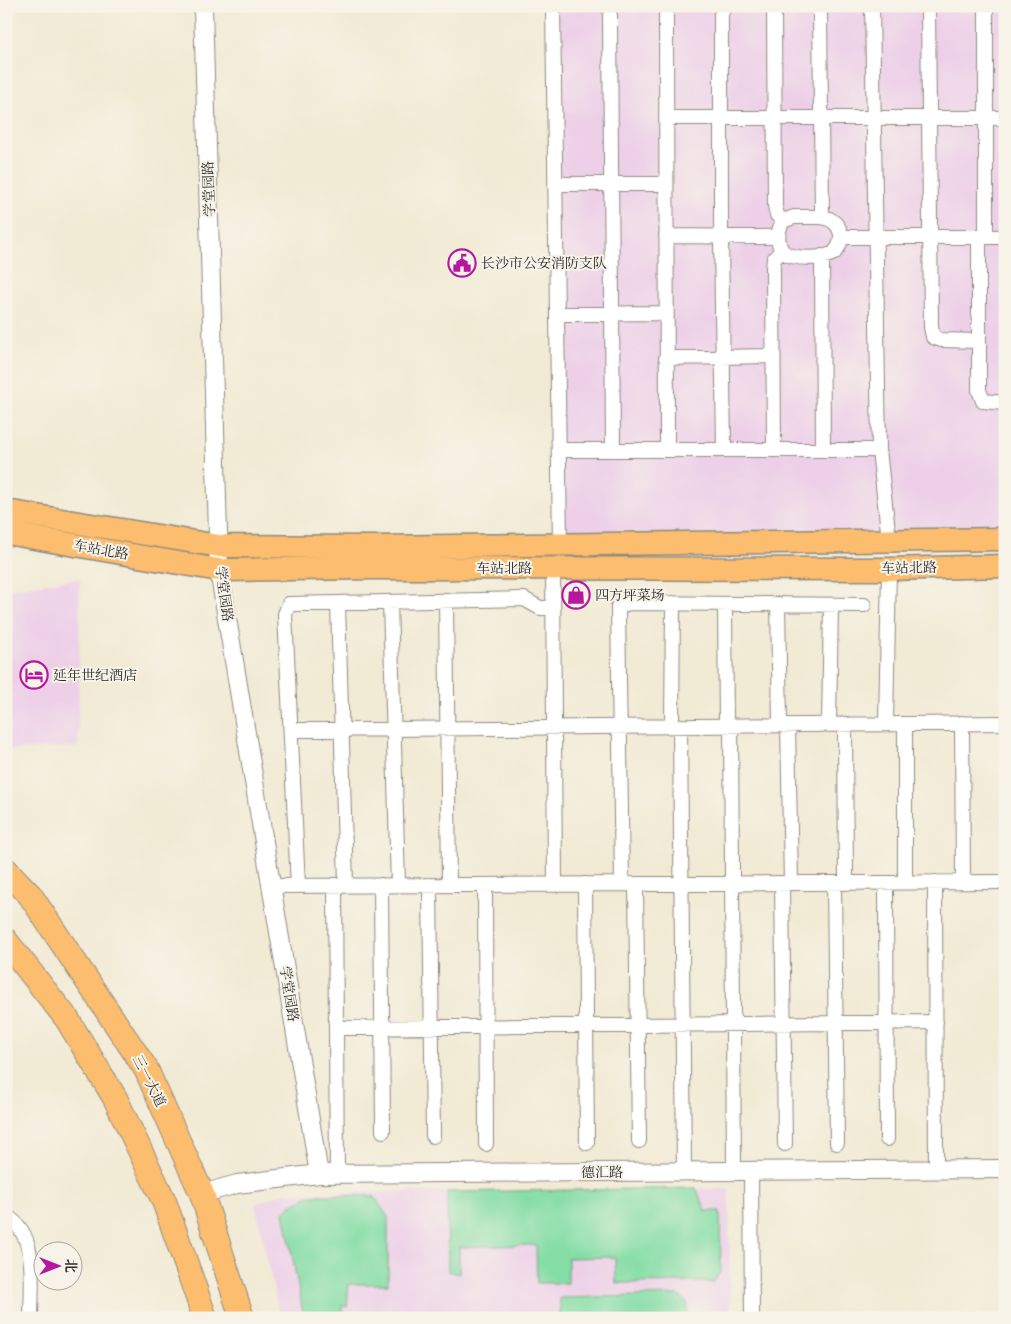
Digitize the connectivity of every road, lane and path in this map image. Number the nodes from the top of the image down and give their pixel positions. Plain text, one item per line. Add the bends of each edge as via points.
1 (204, 6) edge
2 (553, 6) edge
3 (666, 6) edge
4 (724, 6) edge
5 (774, 6) edge
6 (820, 6) edge
7 (872, 6) edge
8 (928, 6) edge
9 (986, 6) edge
10 (610, 15) dead end
11 (666, 118) junction
12 (721, 118) junction
13 (774, 118) junction
14 (821, 118) junction
15 (873, 118) junction
16 (929, 118) junction
17 (986, 118) junction
18 (1005, 118) edge
19 (555, 184) junction
20 (610, 184) junction
21 (666, 184) junction
22 (822, 217) junction
23 (783, 221) junction
24 (666, 236) junction
25 (721, 237) junction
26 (841, 237) junction
27 (875, 237) junction
28 (930, 237) junction
29 (982, 237) junction
30 (1005, 237) edge
31 (780, 243) junction
32 (822, 256) junction
33 (666, 313) junction
34 (557, 314) junction
35 (611, 314) junction
36 (978, 341) junction
37 (774, 356) junction
38 (723, 357) junction
39 (666, 358) junction
40 (1005, 403) edge
41 (558, 450) junction
42 (612, 450) junction
43 (666, 450) junction
44 (724, 450) junction
45 (774, 450) junction
46 (823, 450) junction
47 (879, 450) junction
48 (6, 511) edge
49 (6, 533) edge
50 (889, 540) junction
51 (1005, 540) edge
52 (560, 545) junction
53 (219, 546) junction
54 (1005, 566) edge
55 (553, 568) junction
56 (889, 569) junction
57 (219, 570) junction
58 (446, 600) junction
59 (390, 602) junction
60 (338, 603) junction
61 (673, 603) junction
62 (725, 604) junction
63 (778, 604) junction
64 (831, 605) junction
65 (864, 605) dead end
66 (553, 608) junction
67 (962, 723) junction
68 (1005, 723) edge
69 (829, 724) junction
70 (845, 724) junction
71 (886, 724) junction
72 (905, 724) junction
73 (728, 725) junction
74 (784, 725) junction
75 (619, 726) junction
76 (676, 726) junction
77 (554, 727) junction
78 (448, 728) junction
79 (342, 729) junction
80 (394, 729) junction
81 (296, 730) dead end
82 (6, 870) edge
83 (886, 882) junction
84 (905, 882) junction
85 (935, 882) junction
86 (962, 882) junction
87 (1005, 882) edge
88 (733, 883) junction
89 (786, 883) junction
90 (840, 883) junction
91 (555, 884) junction
92 (585, 884) junction
93 (629, 884) junction
94 (681, 884) junction
95 (340, 885) junction
96 (381, 885) junction
97 (398, 885) junction
98 (430, 885) junction
99 (450, 885) junction
100 (485, 885) junction
101 (271, 886) junction
102 (298, 886) junction
103 (6, 941) edge
104 (936, 1022) junction
105 (886, 1023) junction
106 (734, 1024) junction
107 (784, 1024) junction
108 (834, 1024) junction
109 (638, 1025) junction
110 (682, 1025) junction
111 (586, 1026) junction
112 (432, 1027) junction
113 (486, 1027) junction
114 (336, 1028) junction
115 (382, 1028) junction
116 (383, 1131) dead end
117 (433, 1136) dead end
118 (887, 1139) dead end
119 (639, 1141) dead end
120 (587, 1142) dead end
121 (837, 1143) dead end
122 (486, 1144) dead end
123 (785, 1144) dead end
124 (936, 1168) junction
125 (1005, 1169) edge
126 (742, 1171) junction
127 (684, 1172) junction
128 (319, 1174) junction
129 (337, 1174) junction
130 (202, 1194) junction
131 (6, 1216) edge
132 (31, 1318) edge
133 (205, 1318) edge
134 (242, 1318) edge
135 (752, 1318) edge

1 - 53 street, 学堂园路
2 - 19 street
3 - 11 street
4 - 12 street via 721,15
5 - 13 street
6 - 14 street
7 - 15 street
8 - 16 street
9 - 17 street
10 - 20 street
11 - 12 street
11 - 21 street
12 - 13 street
12 - 25 street
13 - 14 street
13 - 23 street via 775,206 776,215
14 - 15 street
14 - 22 street
15 - 16 street
15 - 27 street
16 - 17 street
16 - 28 street
17 - 18 street
17 - 29 street
19 - 20 street
19 - 34 street
20 - 21 street
20 - 35 street
21 - 24 street
22 - 23 street via 794,217
22 - 26 street via 834,220 840,228
23 - 31 street
24 - 25 street
24 - 33 street
25 - 31 street
25 - 38 street
26 - 27 street
26 - 32 street via 836,252
27 - 28 street
27 - 47 street
28 - 29 street
28 - 36 street via 933,337
29 - 30 street
29 - 36 street
31 - 32 street via 792,256
31 - 37 street via 773,267
32 - 46 street
33 - 35 street
33 - 39 street
34 - 35 street
34 - 41 street
35 - 42 street
36 - 40 street via 980,396 987,403
37 - 38 street
37 - 45 street
38 - 39 street
38 - 44 street
39 - 43 street
41 - 42 street
41 - 52 street
42 - 43 street
43 - 44 street
44 - 45 street
45 - 46 street
46 - 47 street
47 - 50 street
48 - 53 main road, 车站北路
49 - 57 main road, 车站北路
50 - 51 main road, 车站北路
50 - 52 main road, 车站北路
52 - 53 main road, 车站北路
53 - 57 street, 学堂园路
54 - 56 main road, 车站北路
55 - 56 main road, 车站北路
55 - 57 main road, 车站北路
55 - 66 street
56 - 71 street
57 - 101 street, 学堂园路
58 - 59 street
58 - 66 street via 524,599 540,608
58 - 78 street
59 - 60 street
59 - 80 street
60 - 79 street
60 - 102 street via 294,603 285,614
61 - 62 street
61 - 75 street via 628,603 618,607
61 - 76 street
62 - 63 street
62 - 73 street
63 - 64 street
63 - 74 street
64 - 65 street
64 - 69 street
66 - 77 street
67 - 68 street
67 - 72 street
67 - 86 street
69 - 70 street
69 - 74 street
70 - 71 street
70 - 90 street
71 - 72 street
72 - 84 street
73 - 74 street
73 - 76 street
73 - 88 street
74 - 89 street
75 - 76 street
75 - 77 street
75 - 93 street
76 - 94 street
77 - 78 street
77 - 91 street
78 - 80 street
78 - 99 street
79 - 80 street
79 - 81 street
79 - 95 street
80 - 97 street
82 - 130 highway, 三一大道 via 30,894 146,1069
83 - 84 street
83 - 90 street
83 - 105 street
84 - 85 street
85 - 86 street
85 - 104 street
86 - 87 street
88 - 89 street
88 - 94 street
88 - 106 street
89 - 90 street
89 - 107 street
90 - 108 street
91 - 92 street
91 - 100 street
92 - 93 street
92 - 111 street
93 - 94 street
93 - 109 street
94 - 110 street
95 - 96 street
95 - 102 street
95 - 114 street
96 - 97 street
96 - 115 street
97 - 98 street
98 - 99 street
98 - 112 street
99 - 100 street
100 - 113 street
101 - 102 street
101 - 128 street, 学堂园路
103 - 133 highway via 67,1019 115,1098 164,1201
104 - 105 street
104 - 124 street
105 - 108 street
105 - 118 street
106 - 107 street
106 - 110 street
106 - 126 street
107 - 108 street
107 - 123 street
108 - 121 street
109 - 110 street
109 - 111 street
109 - 119 street
110 - 127 street
111 - 113 street
111 - 120 street
112 - 113 street
112 - 115 street
112 - 117 street
113 - 122 street
114 - 115 street
114 - 129 street
115 - 116 street
124 - 125 street, 德汇路
124 - 126 street, 德汇路
126 - 127 street, 德汇路
126 - 135 street
127 - 129 street, 德汇路
128 - 129 street, 德汇路
128 - 130 street, 德汇路 via 236,1184
130 - 134 highway, 三一大道
131 - 132 street via 16,1221 26,1236 31,1268

